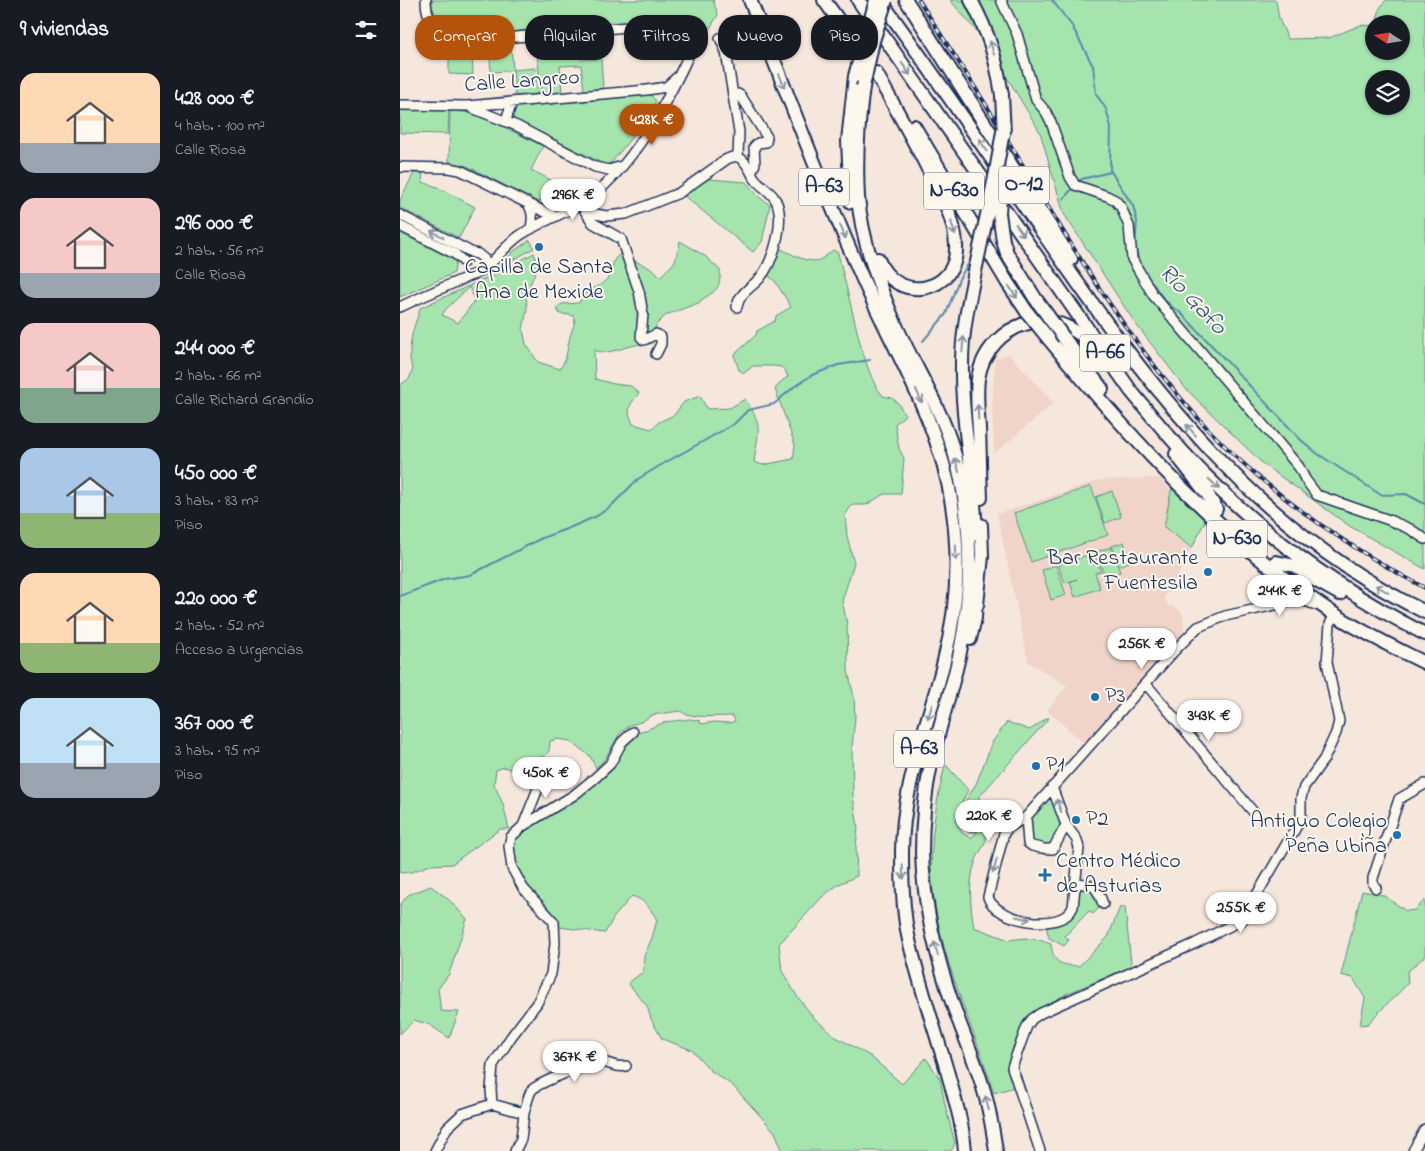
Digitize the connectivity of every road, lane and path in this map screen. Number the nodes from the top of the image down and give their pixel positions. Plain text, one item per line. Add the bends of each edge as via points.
1 (426, 0) edge
2 (749, 0) edge
3 (824, 0) edge
4 (858, 0) edge
5 (876, 0) edge
6 (880, 0) edge
7 (886, 0) edge
8 (906, 0) edge
9 (970, 0) edge
10 (1000, 0) edge
11 (727, 60) edge
12 (876, 73) junction
13 (680, 75) junction
14 (647, 90) junction
15 (733, 96) junction
16 (512, 102) junction
17 (493, 104) junction
18 (400, 105) edge
19 (467, 106) junction
20 (660, 109) junction
21 (507, 117) junction
22 (517, 126) junction
23 (1004, 126) junction
24 (738, 156) junction
25 (595, 166) junction
26 (622, 166) junction
27 (400, 167) edge
28 (751, 172) junction
29 (858, 182) junction
30 (596, 192) junction
31 (526, 202) junction
32 (583, 208) junction
33 (400, 215) edge
34 (556, 216) junction
35 (400, 226) edge
36 (530, 228) junction
37 (500, 251) junction
38 (477, 254) junction
39 (467, 268) junction
40 (483, 269) junction
41 (400, 307) edge
42 (737, 307) dead end
43 (898, 352) junction
44 (656, 354) dead end
45 (1142, 371) junction
46 (1131, 391) junction
47 (1155, 420) junction
48 (1164, 470) junction
49 (1216, 509) dead end
50 (1425, 539) edge
51 (1276, 562) dead end
52 (1299, 591) junction
53 (1289, 602) junction
54 (1265, 607) junction
55 (1425, 612) edge
56 (1333, 613) junction
57 (975, 618) junction
58 (1425, 634) edge
59 (1425, 663) edge
60 (1146, 684) junction
61 (633, 732) dead end
62 (542, 764) dead end
63 (1425, 784) edge
64 (1052, 787) junction
65 (1255, 814) dead end
66 (1026, 817) junction
67 (923, 823) junction
68 (1066, 825) junction
69 (523, 826) junction
70 (1076, 883) junction
71 (1376, 888) dead end
72 (1103, 904) dead end
73 (626, 1066) dead end
74 (492, 1104) junction
75 (524, 1113) junction
76 (1425, 1129) edge
77 (435, 1151) edge
78 (515, 1151) edge
79 (965, 1151) edge
80 (996, 1151) edge
81 (1040, 1151) edge
82 (1413, 1151) edge

1 - 13 street via 428,15 436,28 457,40 688,22 695,33 695,41
2 -> 43 highway, A-63 via 861,275
3 - 12 highway, N-630
4 -> 46 highway, A-66
5 - 43 highway, bridge via 855,76 848,141 849,176 854,220 868,273
45 -> 6 highway, A-66
7 - 29 highway, A-63, bridge via 863,87 858,120
8 - 45 highway, O-12
23 -> 9 highway, N-630, bridge via 993,50
10 - 50 street via 1017,34 1036,100 1051,122 1070,177 1075,185 1107,196 1120,207 1129,226 1132,259 1153,295 1299,467 1317,495 1389,520
11 - 15 street
12 -> 29 highway via 935,183 951,222 956,253 943,279 914,289 900,285 886,274 873,247
12 -> 48 highway, N-630, bridge via 919,134 1027,312 1112,414
13 - 14 street, Calle Langreo via 666,87
13 - 20 street
14 - 16 street, Calle Langreo
14 - 20 street via 655,93
15 - 24 street via 739,132
15 - 28 street via 741,96 767,137 766,142 754,147 755,164
16 - 17 street, Calle Langreo
16 - 21 street
17 - 19 street, Calle Langreo
17 - 21 street
18 - 19 street, Calle Langreo
19 - 22 street
20 - 26 street via 642,141
21 - 22 street
22 - 25 street
23 - 48 highway, N-630, bridge via 999,213 1007,253 1088,372
57 -> 23 highway, bridge via 978,567 976,512 968,455 962,362 968,304
24 - 28 street
24 - 32 street via 728,159 679,193 626,214 606,216
25 - 26 street via 609,170
25 - 30 street via 601,175
26 - 30 street
27 - 31 street via 460,170
28 - 42 street via 754,179 773,196 779,207 780,220 764,274 743,293
67 -> 29 highway, A-63 via 930,766 960,652 968,606 969,534 959,469 949,438 889,310 873,265 861,215
30 - 32 street
31 - 34 street
31 - 36 street via 532,211
32 - 34 street
32 - 44 street via 593,223 621,240 639,291 643,314 641,336 644,340 656,334 661,337
38 -> 33 street
34 - 36 street
35 - 39 street via 455,254
36 - 37 street
37 - 38 street
37 - 40 street
38 - 39 street via 467,256
38 - 40 street via 484,262
39 - 40 street via 480,272
39 - 41 street via 458,280
43 -> 79 highway, A-63 via 938,444 952,504 956,540 950,637 916,759 906,806 902,854 908,936 956,1102
55 -> 45 highway, A-66 via 1365,579 1279,516 1206,447
46 - 47 highway, A-66
57 -> 46 highway via 982,556 978,389 981,366 990,348 1004,334 1027,323 1042,321 1064,325 1091,344
47 - 49 highway
47 -> 58 highway, A-66 via 1203,473 1272,536 1351,592
48 - 52 highway, N-630 via 1262,562
51 - 58 highway via 1295,566 1404,628
52 - 53 street
52 - 54 street
52 - 56 highway, N-630
53 - 54 street
53 - 56 street via 1309,602
54 - 60 street via 1224,616 1198,627
56 - 59 highway, N-630
56 - 81 street via 1327,662 1339,721 1336,733 1324,759 1304,787 1300,798 1300,819 1242,920 1041,1013 1027,1026 1012,1067
57 - 67 highway
60 - 64 street
60 - 65 street
61 - 69 street via 622,742 610,764 595,778
62 - 69 street
63 - 71 street via 1399,800 1373,878 1372,884
64 - 66 street
68 -> 64 street
66 - 68 street via 1028,843 1043,849 1052,849
66 -> 70 street via 1004,833 988,892 989,901 1007,915 1057,921 1071,913
80 -> 67 highway, A-63 via 984,1090 947,989 930,926 924,889
68 - 70 street via 1079,848
69 - 74 street via 510,837 512,868 524,888 554,922 555,944 551,974 537,1003 493,1065
70 - 72 street via 1094,886
73 - 75 street via 620,1068 600,1062 539,1085 532,1090
74 - 75 street
74 - 77 street via 462,1114 447,1128
75 - 78 street via 521,1139
76 - 82 street

